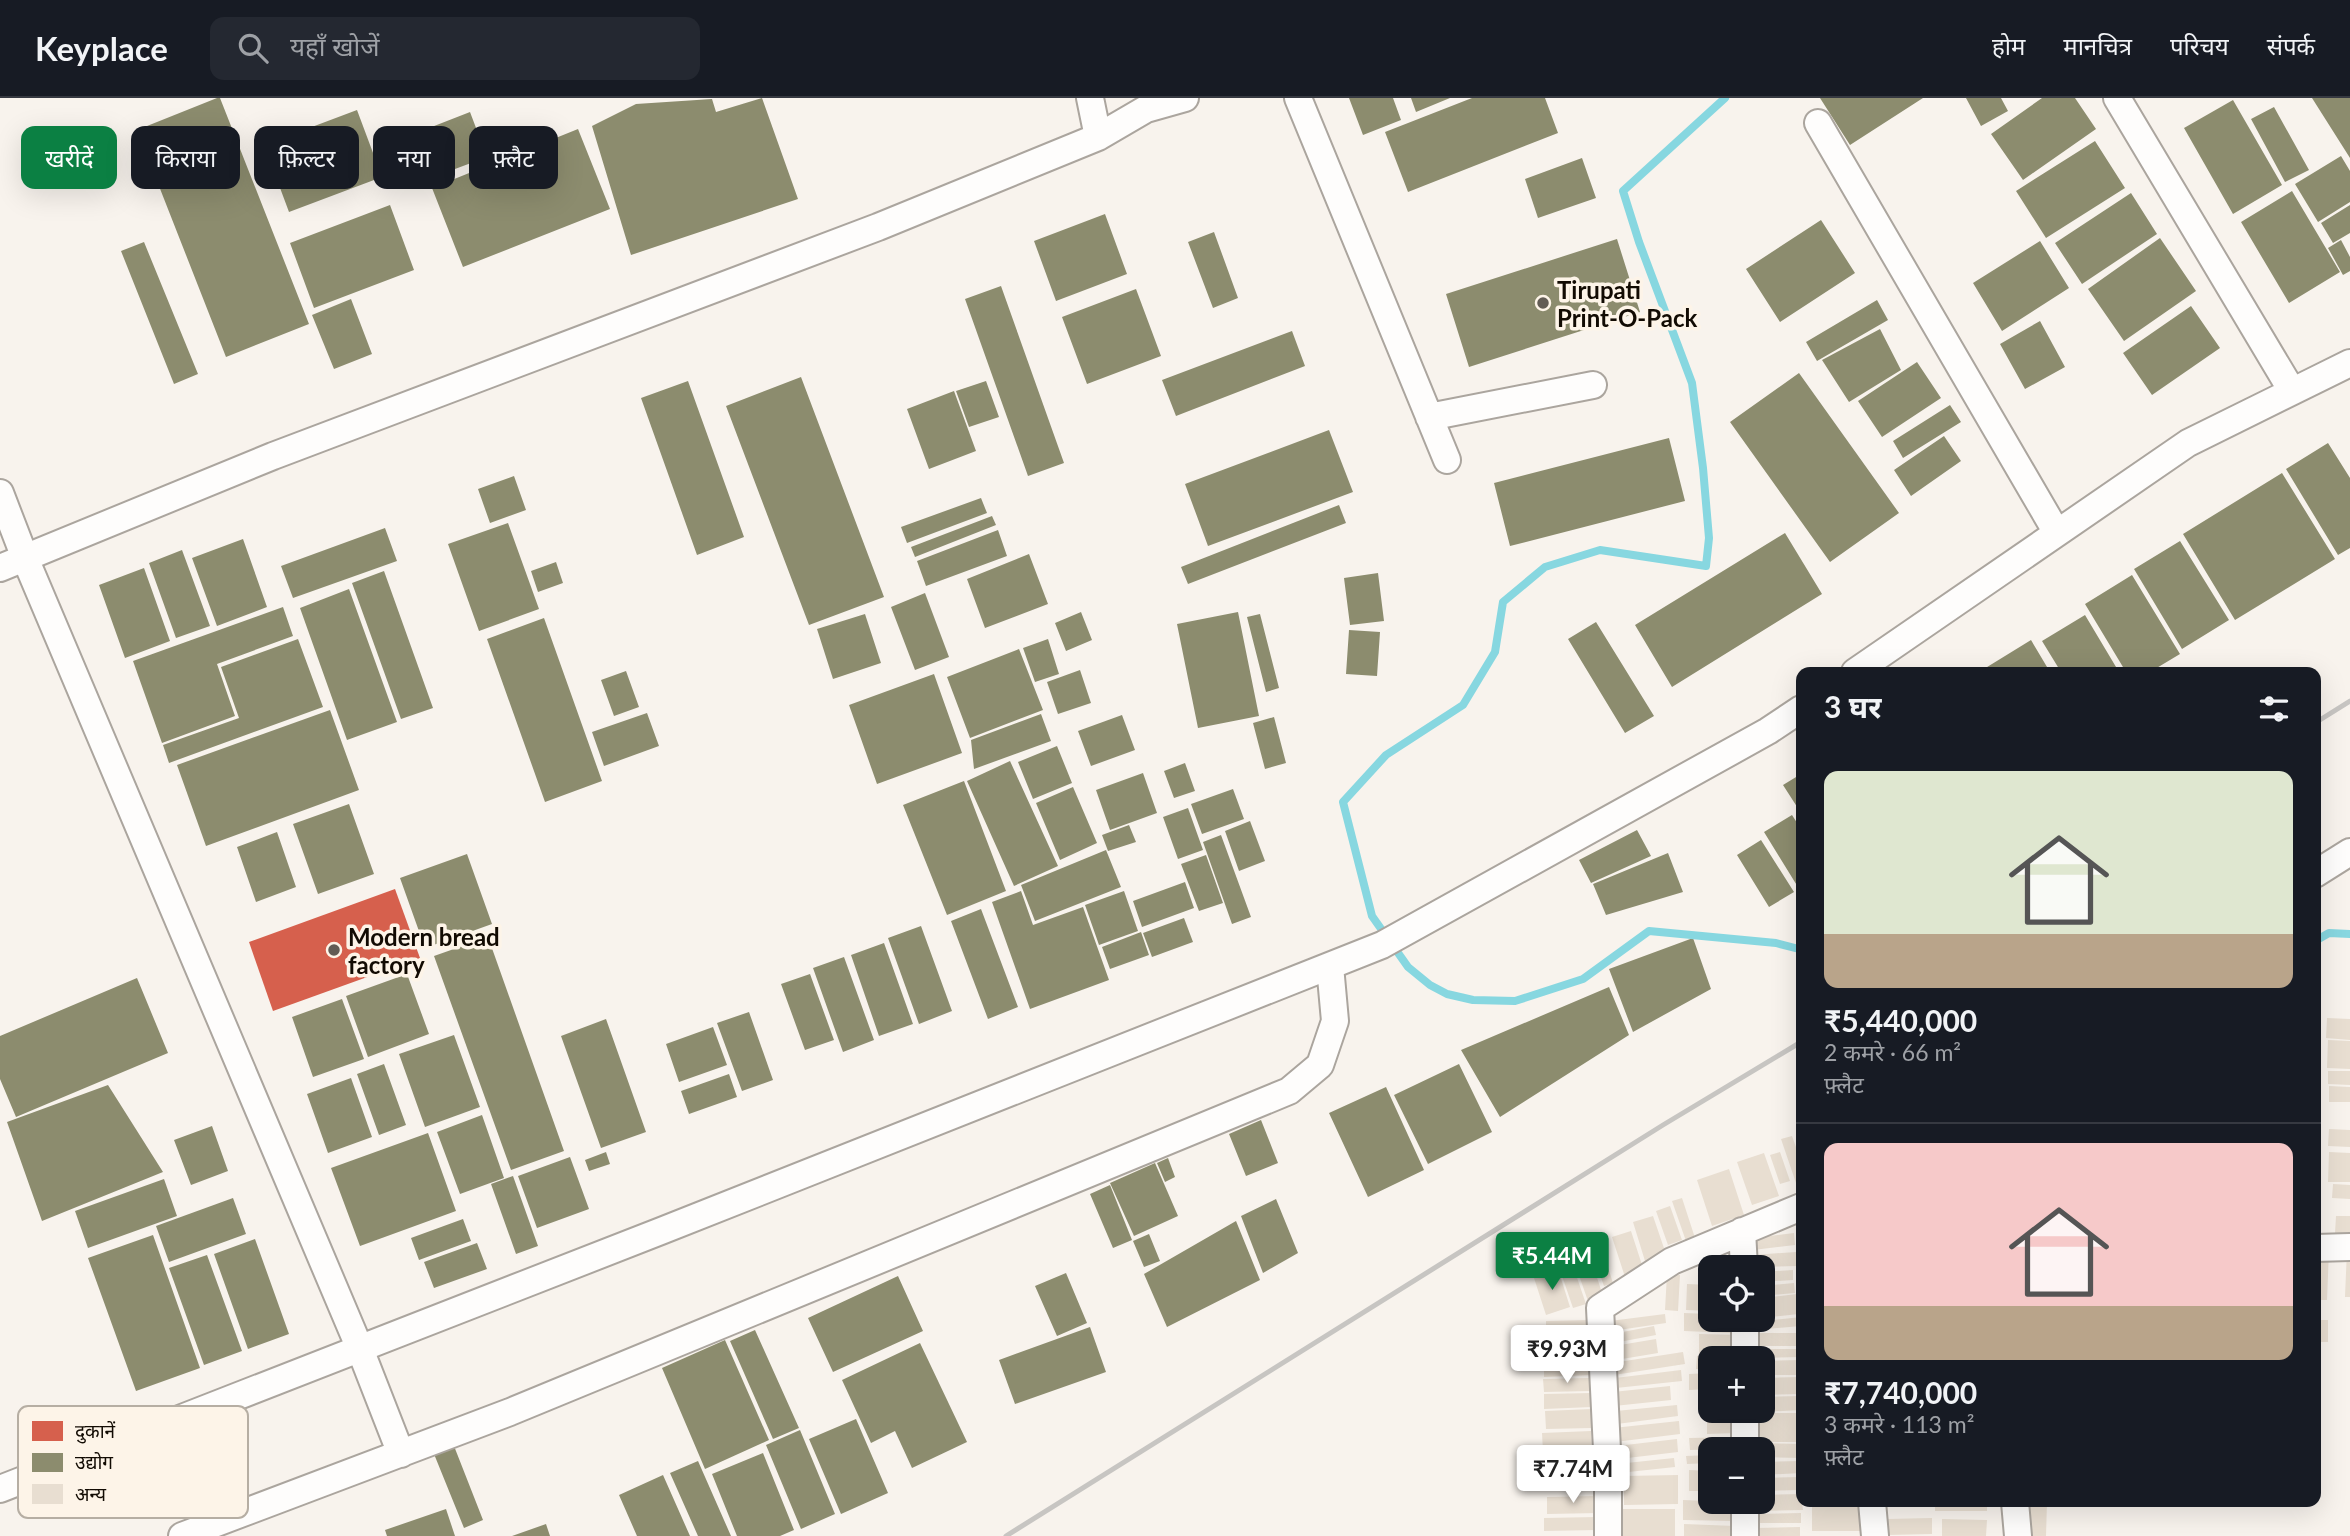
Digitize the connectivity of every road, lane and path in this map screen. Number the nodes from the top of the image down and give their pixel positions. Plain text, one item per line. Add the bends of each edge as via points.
1 (1090, 98) edge
2 (1185, 98) edge
3 (1298, 98) edge
4 (2127, 102) edge
5 (1818, 123) dead end
6 (1098, 137) junction
7 (2350, 363) edge
8 (1593, 385) dead end
9 (2292, 391) junction
10 (1429, 417) junction
11 (1447, 460) dead end
12 (0, 493) edge
13 (2057, 533) junction
14 (25, 558) junction
15 (0, 568) edge
16 (1862, 667) edge
17 (1796, 712) edge
18 (2350, 852) edge
19 (2321, 869) edge
20 (1330, 966) junction
21 (1796, 1209) edge
22 (1742, 1231) junction
23 (2350, 1247) edge
24 (2321, 1248) edge
25 (1743, 1255) edge
26 (359, 1349) junction
27 (213, 1406) edge
28 (401, 1454) junction
29 (18, 1482) edge
30 (0, 1489) edge
31 (1872, 1507) edge
32 (2015, 1507) edge
33 (248, 1512) edge
34 (1745, 1514) edge
35 (231, 1518) edge
36 (183, 1536) edge
37 (1608, 1536) edge
38 (1745, 1536) edge
39 (1875, 1536) edge
40 (2018, 1536) edge

1 - 6 street
2 - 6 street via 1146,109
3 - 10 street
4 - 9 street
5 - 13 street
6 - 14 street via 878,227 273,456
7 - 9 street
8 - 10 street
9 - 13 street via 2188,443
10 - 11 street
12 - 14 street
13 - 16 street
14 - 15 street
14 - 26 street
17 - 20 street via 1382,946
18 - 19 street
20 - 26 street
20 - 28 street via 1335,1021 1320,1065 1289,1091
21 - 22 street
22 - 25 street
22 - 37 street via 1672,1261 1600,1308
23 - 24 street
26 - 27 street
26 - 28 street
28 - 33 street
29 - 30 street
31 - 39 street
32 - 40 street
34 - 38 street
35 - 36 street

